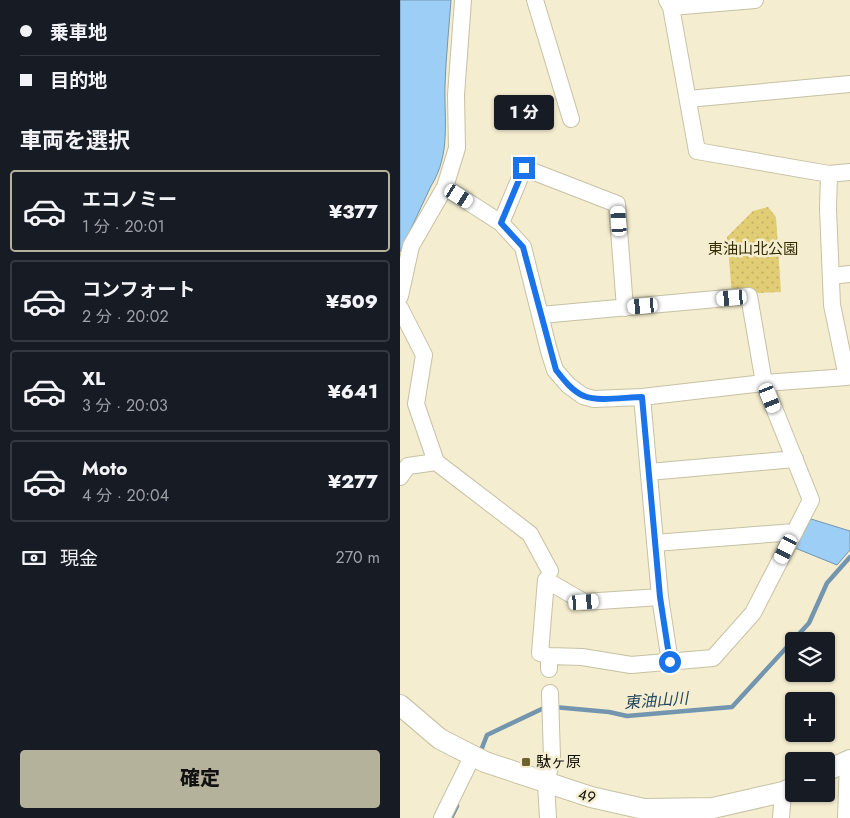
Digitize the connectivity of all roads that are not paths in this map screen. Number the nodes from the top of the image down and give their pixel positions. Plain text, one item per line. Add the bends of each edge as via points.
1 (463, 0) edge
2 (535, 0) edge
3 (755, 0) edge
4 (669, 4) edge
5 (850, 84) edge
6 (688, 98) junction
7 (571, 119) dead end
8 (850, 172) edge
9 (829, 174) junction
10 (445, 188) junction
11 (501, 223) junction
12 (850, 274) edge
13 (831, 276) junction
14 (400, 296) edge
15 (400, 308) edge
16 (625, 308) junction
17 (541, 316) junction
18 (849, 378) edge
19 (764, 383) junction
20 (642, 397) junction
21 (795, 459) junction
22 (436, 462) junction
23 (649, 472) junction
24 (400, 477) edge
25 (794, 532) junction
26 (655, 543) junction
27 (550, 571) dead end
28 (660, 597) junction
29 (670, 662) junction
30 (550, 701) dead end
31 (400, 705) edge
32 (473, 755) junction
33 (849, 760) edge
34 (835, 767) edge
35 (546, 784) junction
36 (785, 790) edge
37 (785, 801) edge
38 (712, 813) edge
39 (442, 818) edge
40 (548, 818) edge
41 (781, 818) edge
42 (846, 818) edge

1 - 10 street via 456,95 457,148
2 - 7 street
3 - 4 street
4 - 6 street
5 - 6 street
6 - 9 street via 698,151
8 - 9 street
9 - 13 street
10 - 11 street
10 - 14 street via 411,246
11 - 16 street via 524,168 618,204
11 - 17 street via 523,247
12 - 13 street
13 - 18 street via 832,305
15 - 22 street via 424,355 416,404
16 - 17 street
16 - 19 street via 749,296
17 - 20 street via 556,370 568,385 583,396 594,399
18 - 19 street
19 - 20 street
19 - 21 street
20 - 23 street
21 - 23 street
21 - 25 street via 811,500
22 - 24 street via 408,466
22 - 27 street via 530,534
23 - 26 street
25 - 26 street
25 - 29 street via 752,613 713,658
26 - 28 street
28 - 29 street
28 - 29 street via 584,602 546,580 540,653 549,662 582,657 631,665
30 - 35 street via 552,758
31 - 32 street, 49 / 49 via 440,739
32 - 35 street, 49 / 49
32 - 39 street
33 - 34 street
33 - 42 street
35 - 38 street, 49 / 49 via 644,809
35 - 40 street
36 - 38 street, 49 / 49
37 - 41 street

